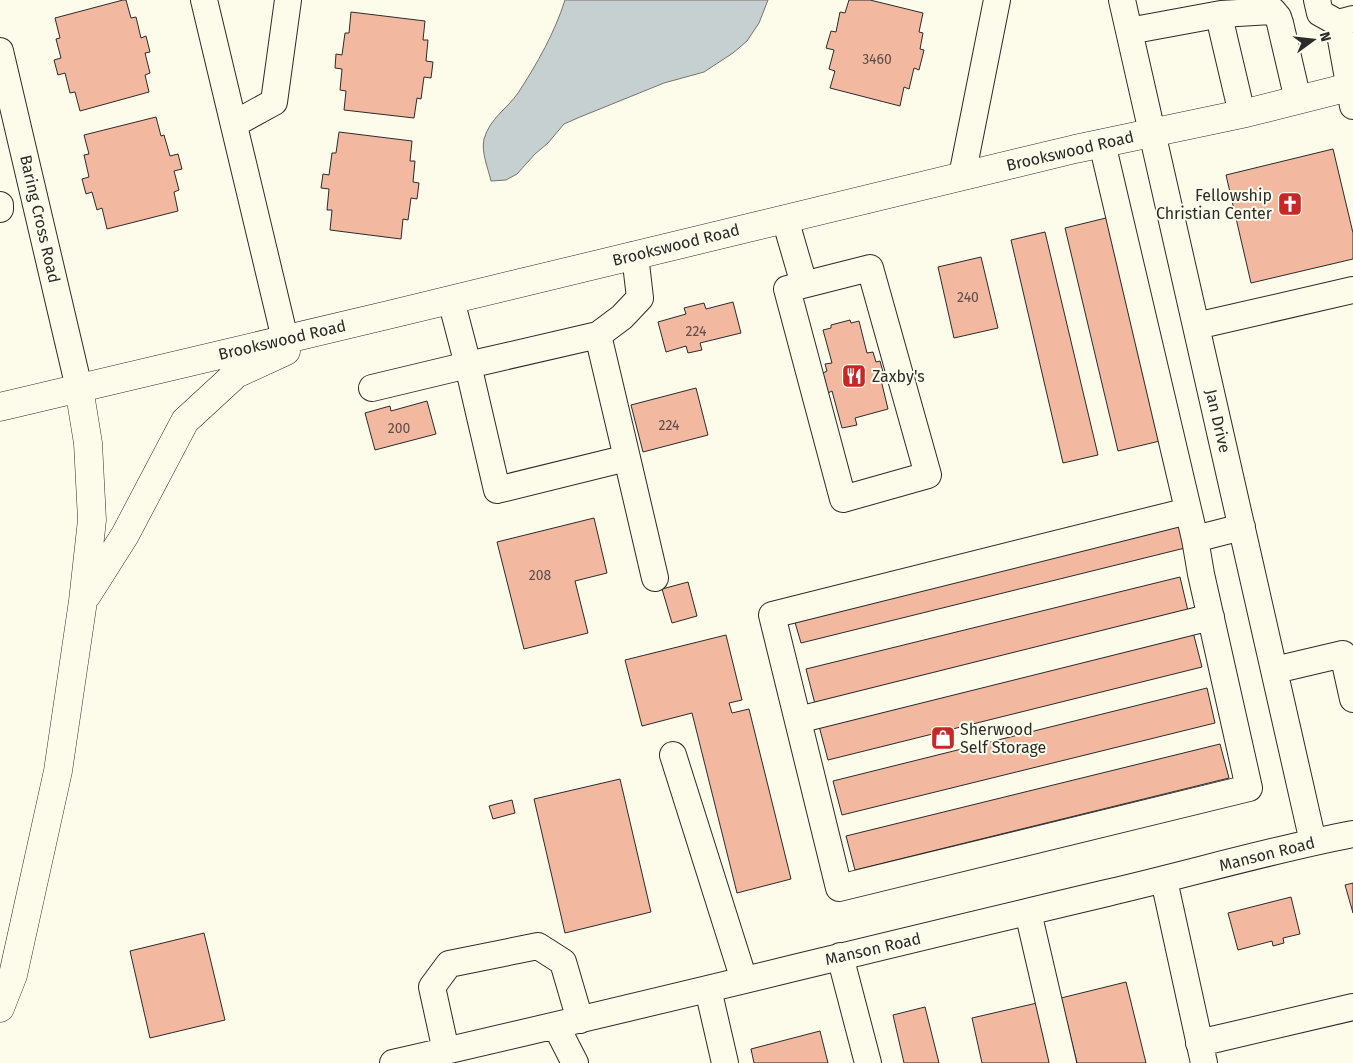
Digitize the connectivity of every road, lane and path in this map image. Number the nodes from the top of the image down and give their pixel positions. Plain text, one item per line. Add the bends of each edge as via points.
1 (204, 0) edge
2 (288, 0) edge
3 (997, 0) edge
4 (1122, 0) edge
5 (1317, 0) edge
6 (1221, 14) junction
7 (1346, 21) edge
8 (1129, 31) junction
9 (0, 51) edge
10 (1352, 93) edge
11 (1298, 100) junction
12 (1242, 114) junction
13 (234, 124) junction
14 (1152, 132) junction
15 (1102, 143) junction
16 (962, 176) junction
17 (785, 219) junction
18 (635, 255) junction
19 (804, 284) junction
20 (1353, 290) edge
21 (451, 300) junction
22 (340, 326) junction
23 (1196, 326) junction
24 (598, 334) junction
25 (285, 339) junction
26 (468, 365) junction
27 (79, 388) junction
28 (372, 388) dead end
29 (0, 407) edge
30 (627, 458) junction
31 (1188, 511) junction
32 (1242, 527) junction
33 (1195, 539) junction
34 (655, 578) dead end
35 (83, 601) junction
36 (1211, 617) junction
37 (1275, 670) junction
38 (1353, 699) edge
39 (798, 720) junction
40 (673, 755) dead end
41 (1353, 834) edge
42 (1313, 842) junction
43 (1164, 880) junction
44 (1028, 912) junction
45 (840, 956) junction
46 (744, 980) junction
47 (708, 989) junction
48 (1353, 1007) edge
49 (0, 1008) edge
50 (568, 1023) junction
51 (446, 1051) junction
52 (1201, 1053) edge
53 (393, 1063) edge
54 (575, 1063) edge
55 (725, 1063) edge
56 (868, 1063) edge
57 (1063, 1063) edge

1 - 13 street
2 - 13 street via 274,102
3 - 16 street
4 - 8 street, Jan Drive
5 - 7 street via 1320,13
6 - 8 street
6 - 11 street via 1273,11 1280,23
6 - 12 street
7 - 10 street
8 - 14 street, Jan Drive
9 - 27 street, Baring Cross Road
10 - 11 main road, Brookswood Road
11 - 12 main road, Brookswood Road
12 - 14 main road, Brookswood Road
13 - 25 street
14 - 15 main road, Brookswood Road
14 - 23 street, Jan Drive
15 - 16 main road, Brookswood Road
15 - 31 street
16 - 17 main road, Brookswood Road
17 - 18 main road, Brookswood Road
17 - 19 street
18 - 21 main road, Brookswood Road
18 - 24 street via 640,298 622,317
19 - 19 street via 788,289 843,499 928,475 870,268
20 - 23 street
21 - 22 main road, Brookswood Road
21 - 26 street
22 - 25 main road, Brookswood Road
22 - 35 main road via 236,374 185,421 125,535
23 - 32 street, Jan Drive
24 - 26 street
24 - 30 street
25 - 27 main road, Brookswood Road
26 - 28 street
26 - 30 street via 497,490
27 - 29 main road, Brookswood Road
27 - 35 main road via 88,443 92,520
30 - 34 street
31 - 33 street
31 - 39 street via 772,615
32 - 33 street
32 - 37 street, Jan Drive
33 - 36 street
35 - 49 main road via 58,771 13,976
36 - 39 street
36 - 39 street via 1249,788 839,888
37 - 38 street via 1343,654
37 - 42 street, Jan Drive
40 - 46 street
41 - 42 street, Manson Road
42 - 43 street, Manson Road
43 - 44 street, Manson Road
43 - 52 street
44 - 45 street, Manson Road
44 - 57 street
45 - 46 street, Manson Road
45 - 56 street
46 - 47 street, Manson Road
47 - 50 street, Manson Road
47 - 55 street
48 - 52 street
50 - 51 street, Manson Road
50 - 51 street via 563,962 538,946 449,964 432,987
50 - 54 street
51 - 53 street, Manson Road

